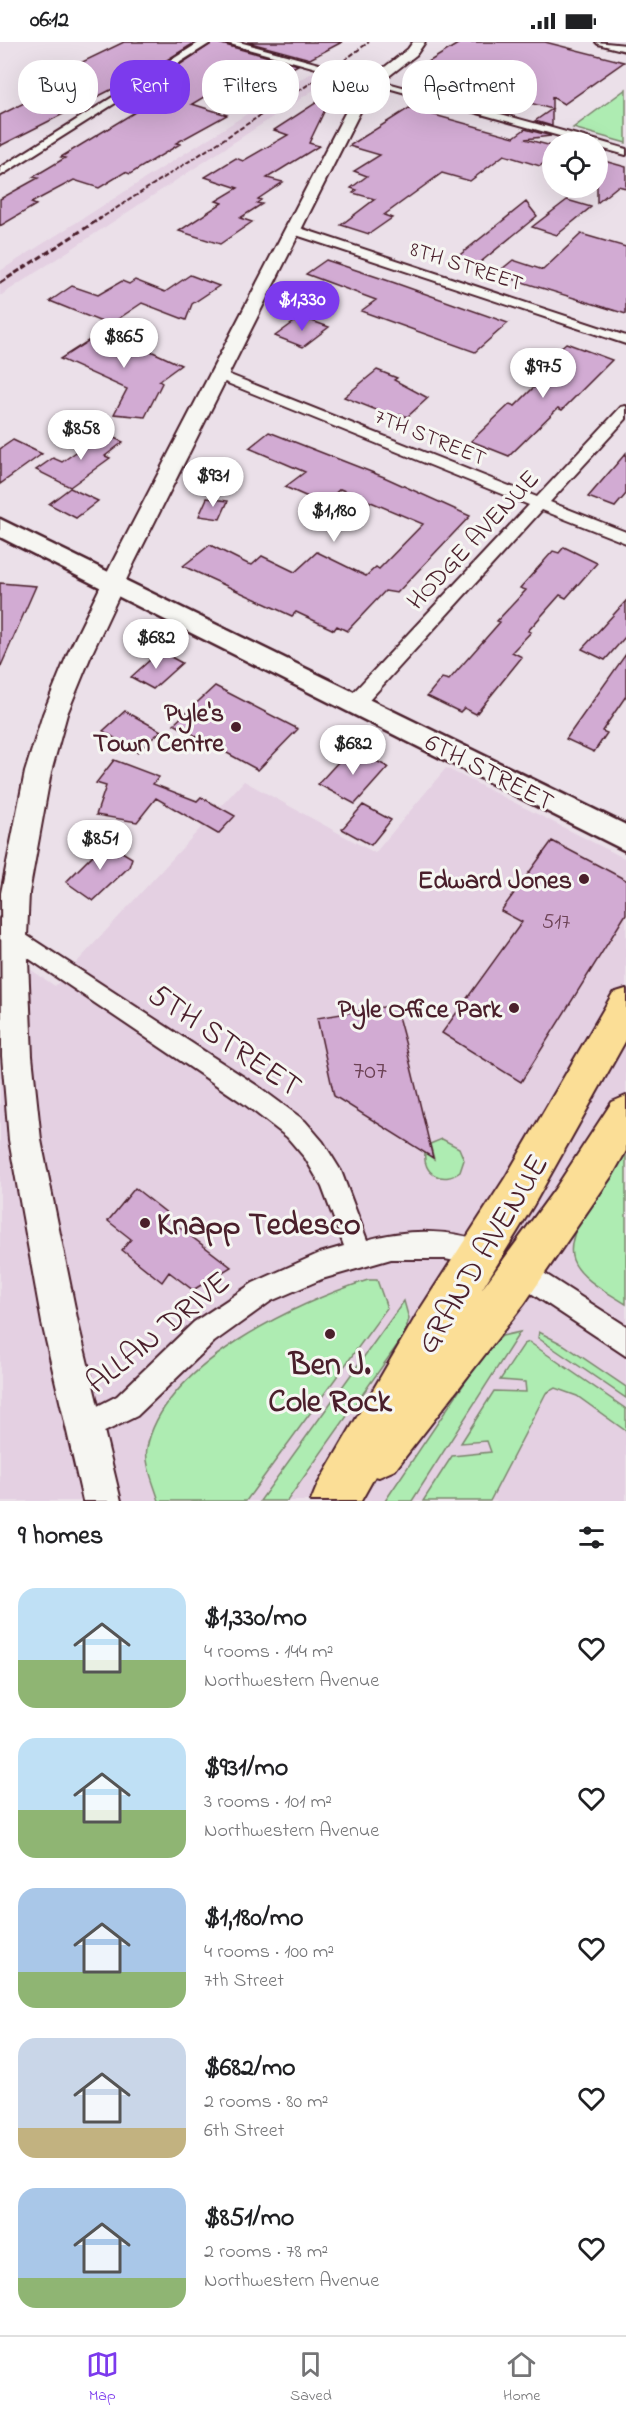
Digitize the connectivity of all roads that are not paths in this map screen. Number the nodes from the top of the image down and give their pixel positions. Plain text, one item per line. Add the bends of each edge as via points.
1 (207, 42) edge
2 (228, 42) edge
3 (419, 42) edge
4 (601, 42) edge
5 (616, 44) edge
6 (626, 48) edge
7 (311, 65) edge
8 (390, 68) edge
9 (390, 87) edge
10 (352, 114) edge
11 (554, 132) edge
12 (608, 147) edge
13 (626, 152) edge
14 (2, 170) edge
15 (294, 230) junction
16 (626, 340) edge
17 (220, 375) junction
18 (626, 410) edge
19 (540, 503) junction
20 (0, 527) edge
21 (626, 538) edge
22 (113, 584) junction
23 (355, 704) junction
24 (626, 839) edge
25 (6, 931) edge
26 (626, 1005) edge
27 (626, 1115) edge
28 (358, 1253) junction
29 (480, 1253) junction
30 (522, 1272) junction
31 (626, 1342) edge
32 (84, 1428) junction
33 (102, 1501) edge
34 (336, 1501) edge
35 (340, 1501) edge

1 - 14 street
2 - 7 street
3 - 8 street
4 - 5 street
5 - 6 street
9 - 11 street
10 - 15 street
12 - 13 street
15 - 16 street, 8TH STREET
15 - 17 street
17 - 19 street, 7TH STREET
17 - 22 street
18 - 19 street, HODGE AVENUE
19 - 21 street, 7TH STREET
19 - 23 street, HODGE AVENUE
20 - 22 main road, 6TH STREET
22 - 23 main road, 6TH STREET
22 - 25 street via 59,704 38,772
23 - 24 main road, 6TH STREET
25 - 28 street, 5TH STREET via 296,1129 332,1180
25 - 32 street via 25,1140 41,1236
26 - 29 main road, GRAND AVENUE
27 - 30 main road, GRAND AVENUE
28 - 29 street, ALLAN DRIVE via 391,1246 445,1246
28 - 32 street, ALLAN DRIVE via 262,1292 204,1332 127,1406
29 - 34 main road, GRAND AVENUE via 434,1326
30 - 31 street
30 - 35 main road, GRAND AVENUE via 464,1350
32 - 33 street

